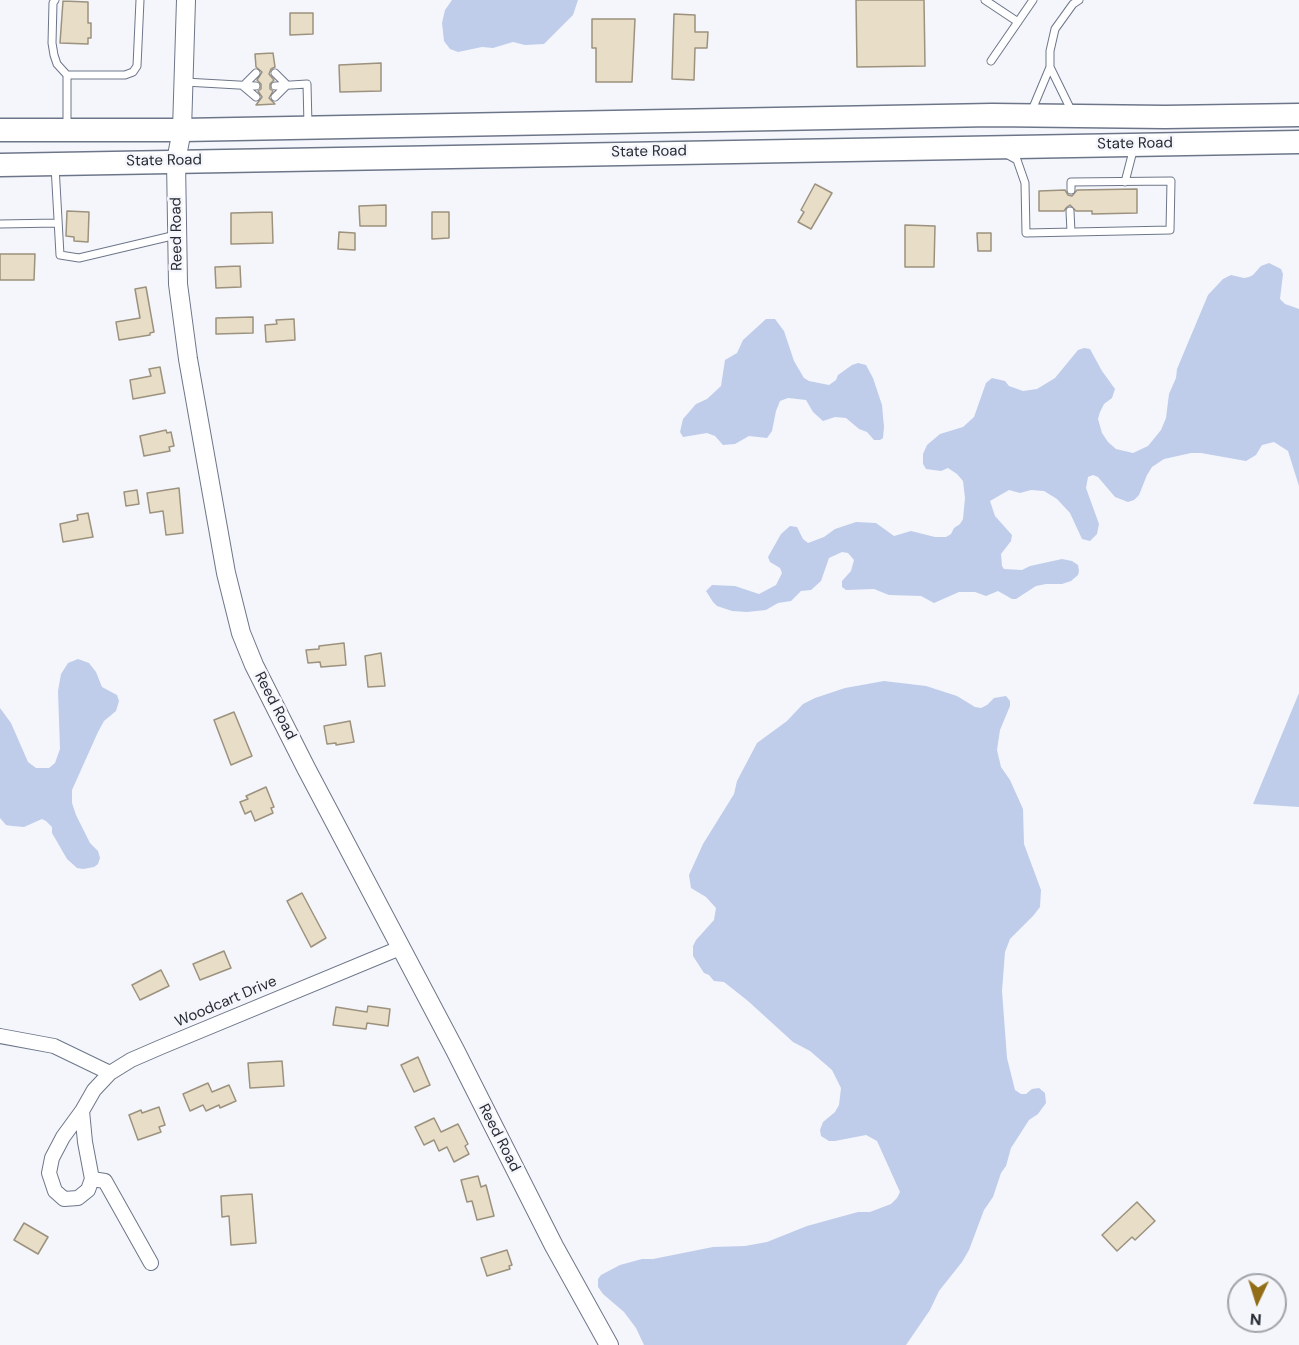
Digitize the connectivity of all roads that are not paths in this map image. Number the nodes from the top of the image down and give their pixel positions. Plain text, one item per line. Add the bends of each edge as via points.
1 (55, 0) edge
2 (140, 0) edge
3 (186, 0) edge
4 (985, 0) edge
5 (1033, 0) edge
6 (1073, 2) edge
7 (1018, 22) junction
8 (991, 61) dead end
9 (1050, 67) junction
10 (275, 73) dead end
11 (256, 74) dead end
12 (67, 75) junction
13 (183, 82) junction
14 (287, 85) junction
15 (243, 86) junction
16 (256, 86) dead end
17 (275, 86) dead end
18 (256, 97) dead end
19 (275, 97) dead end
20 (1030, 116) junction
21 (1075, 116) junction
22 (1299, 116) edge
23 (308, 128) junction
24 (0, 130) edge
25 (67, 130) junction
26 (182, 130) junction
27 (1164, 130) junction
28 (1299, 142) edge
29 (1135, 144) junction
30 (990, 146) junction
31 (176, 161) junction
32 (55, 164) junction
33 (0, 165) edge
34 (1125, 182) junction
35 (1071, 190) dead end
36 (1070, 211) dead end
37 (58, 223) junction
38 (0, 224) edge
39 (1071, 232) junction
40 (176, 235) junction
41 (400, 948) junction
42 (0, 1036) edge
43 (110, 1073) junction
44 (82, 1111) junction
45 (92, 1179) junction
46 (151, 1263) dead end
47 (609, 1345) edge

1 - 12 lane via 54,55
2 - 12 lane via 137,66 133,72
3 - 13 street, Reed Road
4 - 7 lane
5 - 7 lane
6 - 9 lane via 1055,29
7 - 8 lane
9 - 20 lane
9 - 21 lane
10 - 14 lane
11 - 15 lane
12 - 25 lane
13 - 15 lane
13 - 26 street, Reed Road
14 - 17 lane
14 - 19 lane
14 - 23 lane via 307,84
15 - 16 lane
15 - 18 lane
20 - 21 main road, State Road
20 - 23 main road, State Road
21 - 27 main road, State Road
22 - 27 main road, State Road
23 - 26 main road, State Road
24 - 25 main road, State Road
25 - 26 main road, State Road
26 - 31 street, Reed Road
27 - 28 main road, State Road
27 - 29 main road, State Road
29 - 30 main road, State Road
29 - 34 lane
30 - 31 main road, State Road
30 - 39 lane via 1017,160 1025,183 1026,232
31 - 32 main road, State Road
31 - 40 street, Reed Road
32 - 33 main road, State Road
32 - 37 lane
34 - 35 lane via 1071,182
34 - 39 lane via 1171,181 1170,230
36 - 39 lane
37 - 38 lane
37 - 40 lane via 60,255 79,258
40 - 41 street, Reed Road via 188,359 226,573 241,633
41 - 43 street, Woodcart Drive via 161,1047
41 - 47 street, Reed Road
42 - 43 street via 54,1046
43 - 44 street, Woodcart Drive
44 - 45 street
44 - 45 street, Woodcart Drive via 63,1137 49,1173 54,1191 64,1199 78,1198 88,1190
45 - 46 street via 105,1181

